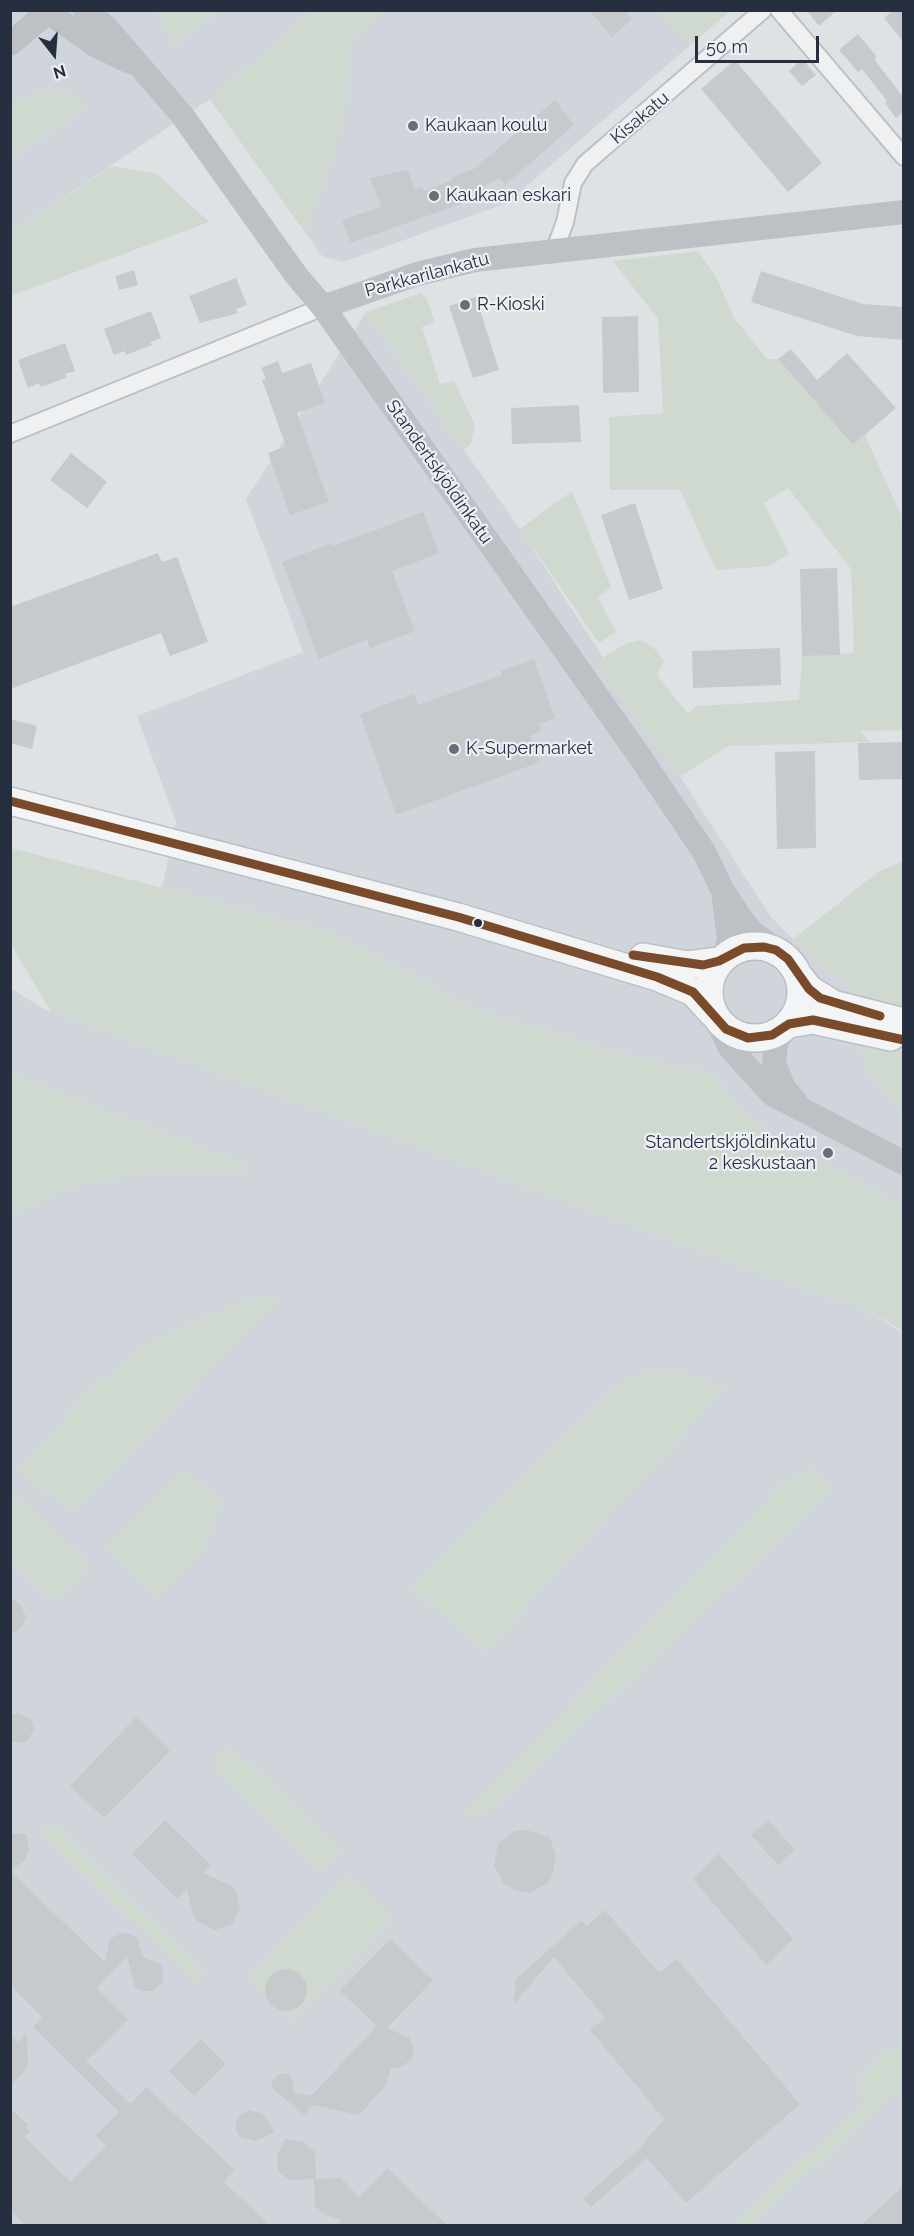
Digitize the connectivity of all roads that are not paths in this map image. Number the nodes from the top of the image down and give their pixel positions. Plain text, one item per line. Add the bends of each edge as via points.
1 (85, 10) edge
2 (763, 10) edge
3 (779, 10) edge
4 (47, 11) edge
5 (10, 44) edge
6 (138, 66) junction
7 (903, 157) edge
8 (903, 212) edge
9 (555, 249) junction
10 (323, 307) junction
11 (10, 434) edge
12 (10, 801) edge
13 (723, 891) junction
14 (458, 916) junction
15 (776, 950) junction
16 (721, 959) junction
17 (799, 976) junction
18 (714, 1017) junction
19 (903, 1022) edge
20 (786, 1027) junction
21 (903, 1040) edge
22 (804, 1110) junction
23 (903, 1163) edge

1 - 6 street, Standertskjöldinkatu via 106,27
2 - 9 street, Kisakatu via 585,164 573,183
3 - 7 street
4 - 5 street
4 - 6 street, Standertskjöldinkatu via 95,45
6 - 10 street, Standertskjöldinkatu via 182,115
8 - 9 street, Parkkarilankatu
9 - 10 street, Parkkarilankatu via 417,274
10 - 11 street, Parkkarilankatu
10 - 13 street, Standertskjöldinkatu via 671,803 704,852
12 - 14 main road
13 - 15 street, Standertskjöldinkatu via 751,931
13 - 16 street, Standertskjöldinkatu via 729,941
14 - 16 main road via 668,962 703,965
14 - 18 main road via 679,984 693,992
15 - 16 main road via 751,947
15 - 17 main road via 788,959
16 - 18 main road via 710,975 708,989
17 - 19 main road via 809,989 833,1004
17 - 20 main road via 800,1004
18 - 20 main road via 726,1029 748,1038 772,1035
18 - 22 street via 730,1048 760,1082 784,1101
20 - 21 main road via 813,1020
20 - 22 street via 774,1053 777,1076
22 - 23 street

